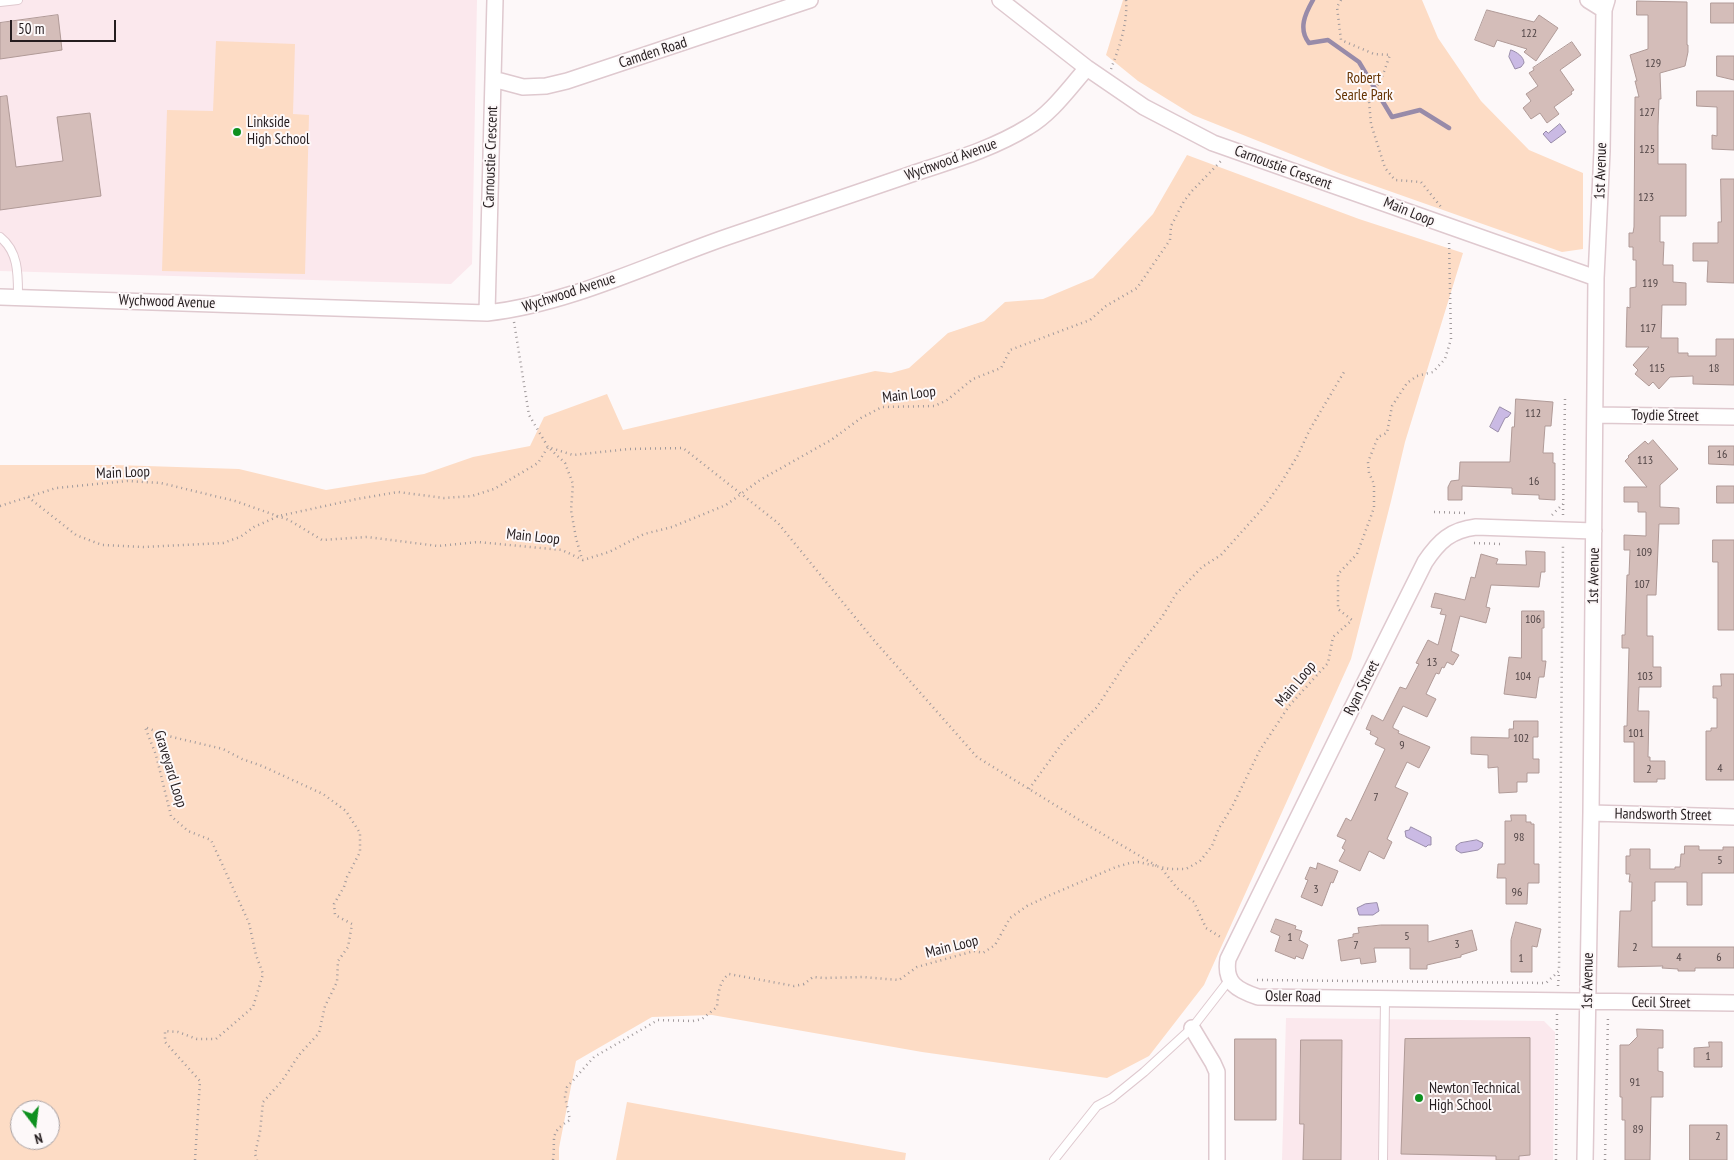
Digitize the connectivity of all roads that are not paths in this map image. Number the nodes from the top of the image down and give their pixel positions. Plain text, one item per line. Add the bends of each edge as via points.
1 (18, 0) edge
2 (494, 0) edge
3 (810, 0) edge
4 (1000, 0) edge
5 (1588, 0) edge
6 (0, 2) edge
7 (1605, 5) edge
8 (1087, 68) junction
9 (493, 79) junction
10 (0, 237) edge
11 (1596, 278) junction
12 (0, 297) edge
13 (18, 298) junction
14 (487, 313) junction
15 (1595, 416) junction
16 (1734, 418) edge
17 (1594, 531) junction
18 (1591, 813) junction
19 (1734, 817) edge
20 (1230, 979) junction
21 (1385, 999) junction
22 (1588, 1002) junction
23 (1734, 1003) edge
24 (1192, 1028) junction
25 (1054, 1160) edge
26 (1218, 1160) edge
27 (1383, 1160) edge
28 (1585, 1160) edge

1 - 6 lane
2 - 9 street, Carnoustie Crescent
3 - 9 street, Camden Road via 567,81 546,86 523,86
4 - 8 street, Carnoustie Crescent
5 - 7 street, 1st Avenue
7 - 11 street, 1st Avenue
8 - 11 street, Carnoustie Crescent via 1144,107 1213,143 1447,233
8 - 14 street, Wychwood Avenue via 1048,112 1006,140 556,300
9 - 14 street, Carnoustie Crescent
10 - 13 lane via 15,257
11 - 15 street, 1st Avenue
12 - 13 street, Wychwood Avenue
13 - 14 street, Wychwood Avenue
15 - 16 street, Toydie Street
15 - 17 street, 1st Avenue
17 - 18 street, 1st Avenue
17 - 20 street, Ryan Street via 1470,528 1445,538 1434,550 1228,958
18 - 19 street, Handsworth Street
18 - 22 street, 1st Avenue
20 - 21 street, Osler Road via 1239,990 1258,997
20 - 24 lane
21 - 22 street, Osler Road
21 - 27 lane
22 - 23 street, Cecil Street
22 - 28 street, 1st Avenue
24 - 25 lane via 1144,1072 1097,1106
24 - 26 street via 1217,1072

